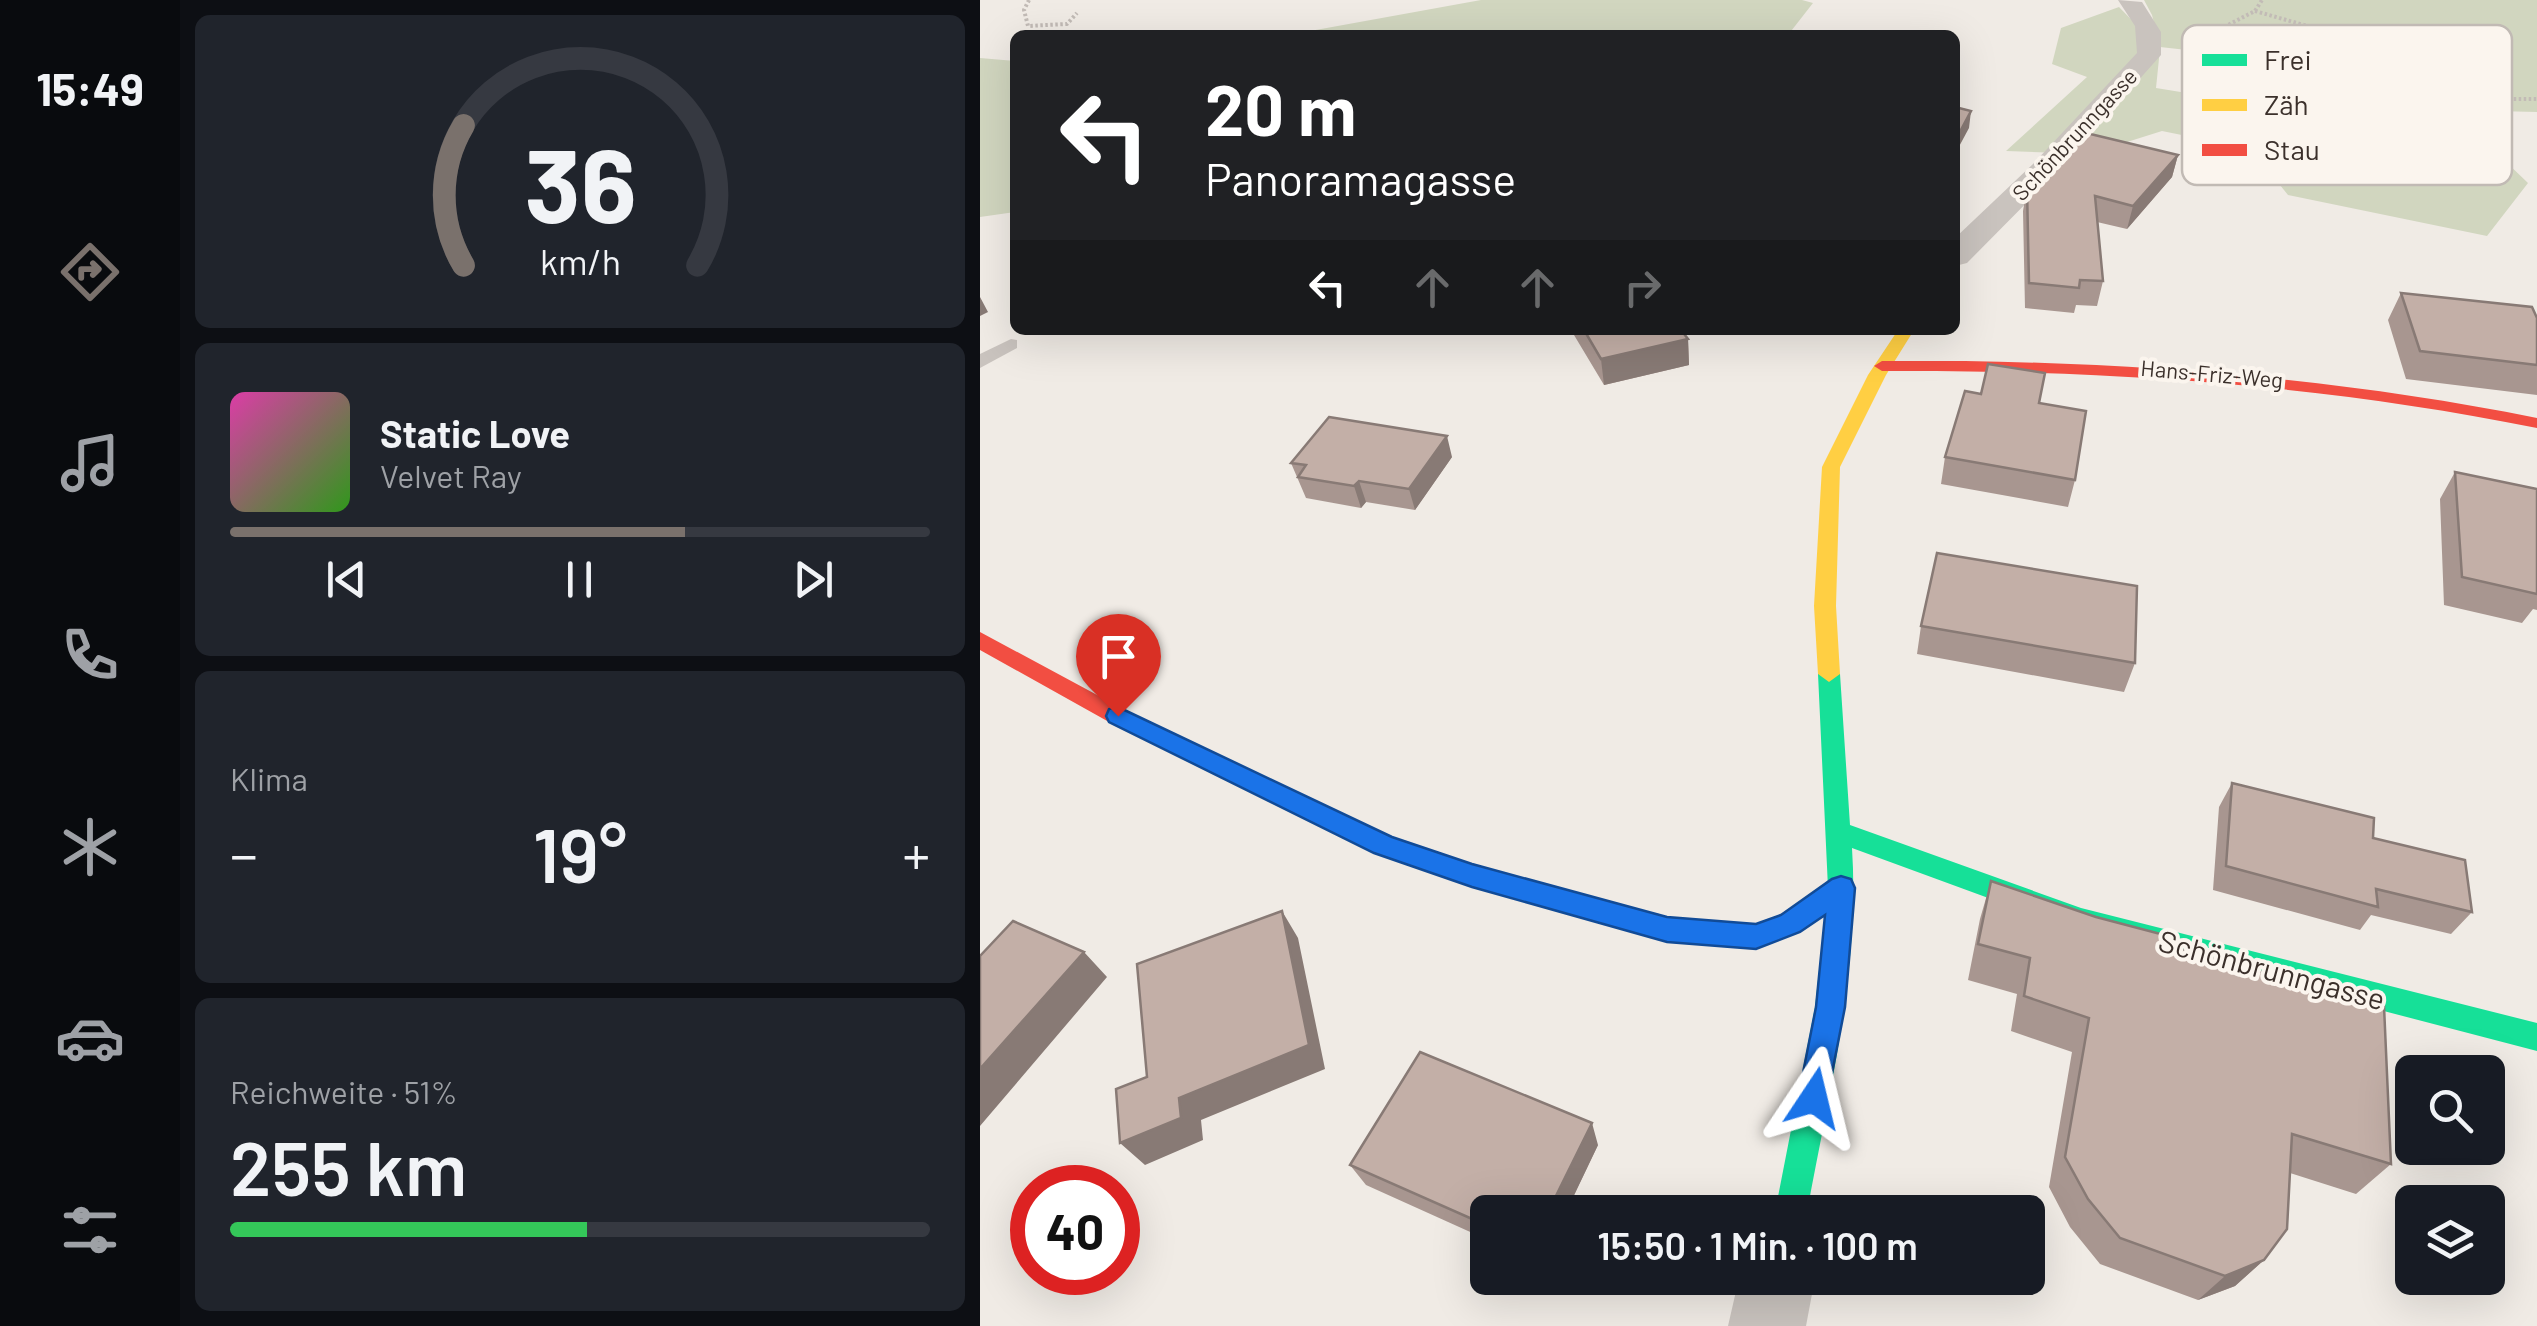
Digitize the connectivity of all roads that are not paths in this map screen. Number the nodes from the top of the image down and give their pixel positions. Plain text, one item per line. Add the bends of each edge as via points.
1 (2129, 0) edge
2 (1960, 251) edge
3 (1903, 335) edge
4 (1011, 344) dead end
5 (980, 362) edge
6 (1882, 366) junction
7 (2537, 423) edge
8 (980, 640) edge
9 (1839, 832) junction
10 (1841, 888) junction
11 (2537, 1038) edge
12 (1793, 1195) edge
13 (1773, 1295) edge
14 (1767, 1326) edge

1 - 2 street, Schönbrunngasse via 2148,26 2148,55
3 - 6 street
4 - 5 lane
6 - 7 street, Hans-Friz-Weg via 2034,362 2232,371 2409,396
6 - 9 street via 1831,467 1825,606
8 - 10 street via 1338,824 1472,876 1667,930 1756,936 1790,924
9 - 10 street
9 - 11 street, Schönbrunngasse via 2081,920
10 - 12 street via 1830,1007
13 - 14 street

